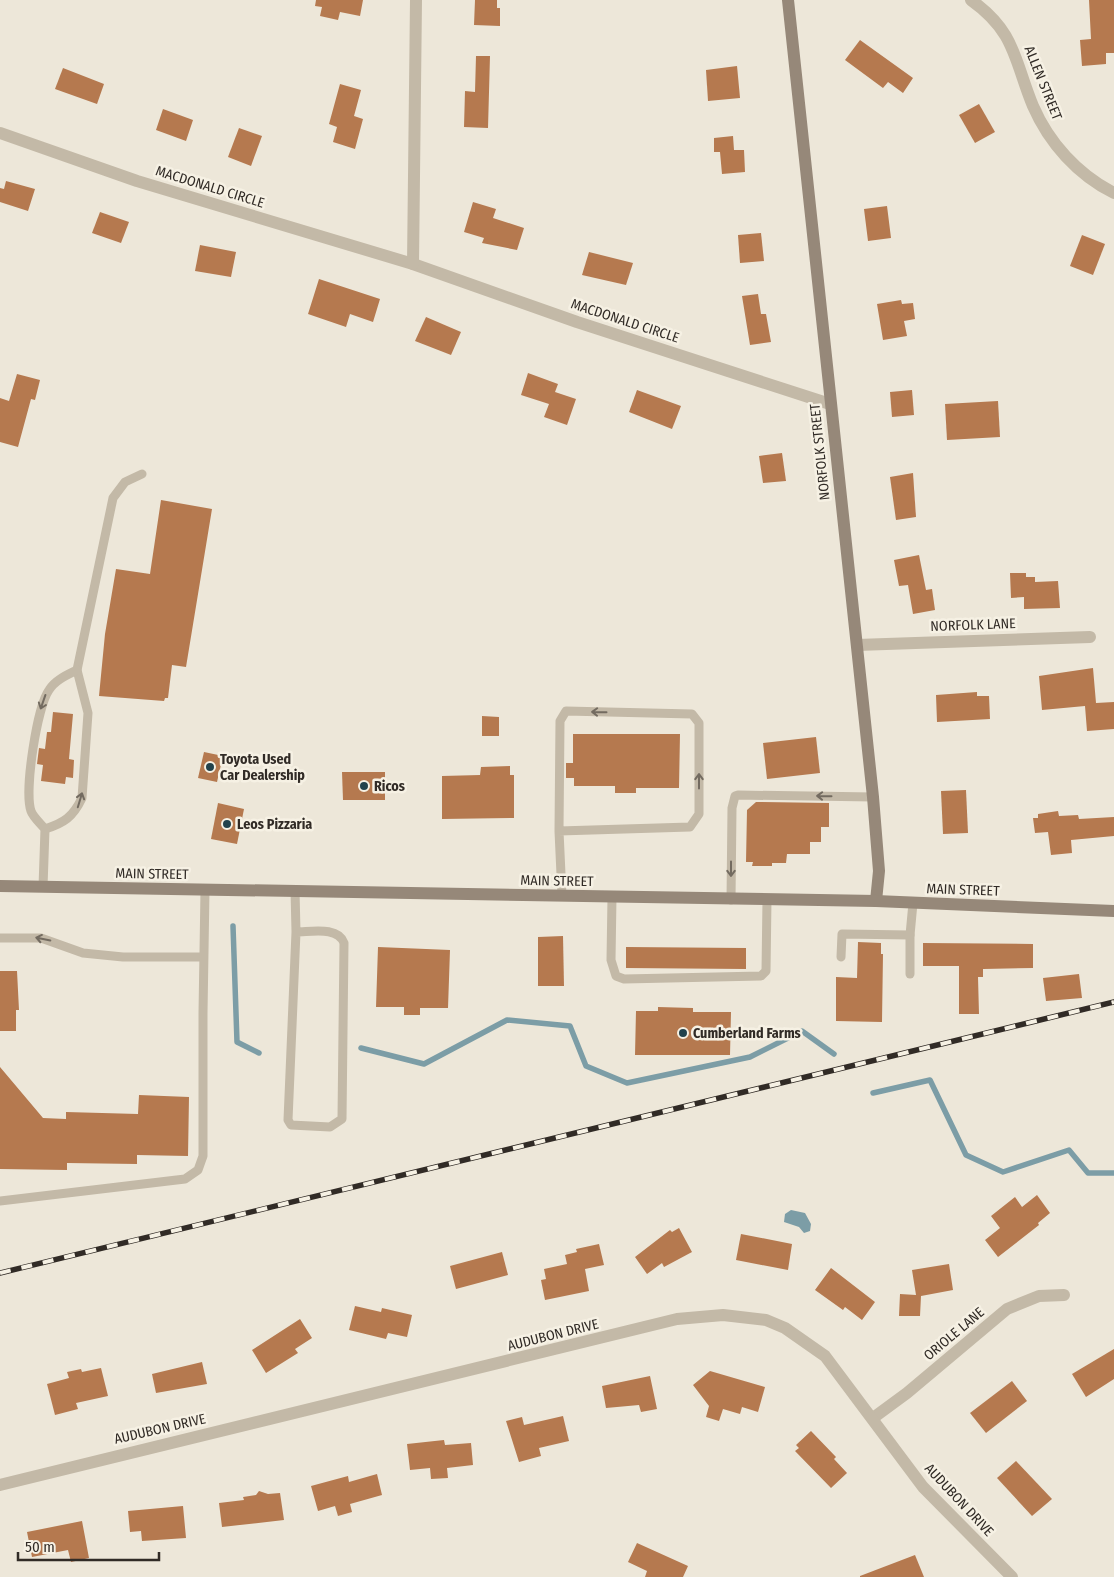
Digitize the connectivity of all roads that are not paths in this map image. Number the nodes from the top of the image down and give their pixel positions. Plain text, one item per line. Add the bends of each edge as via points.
1 (416, 0) edge
2 (788, 0) edge
3 (971, 0) edge
4 (0, 133) edge
5 (1114, 193) edge
6 (412, 264) junction
7 (830, 404) junction
8 (142, 474) dead end
9 (1090, 636) dead end
10 (858, 645) junction
11 (77, 670) junction
12 (872, 797) junction
13 (45, 829) junction
14 (559, 831) junction
15 (0, 886) edge
16 (43, 887) junction
17 (205, 890) junction
18 (295, 890) junction
19 (562, 896) junction
20 (612, 897) junction
21 (731, 900) junction
22 (767, 900) junction
23 (876, 902) junction
24 (913, 903) junction
25 (1114, 911) edge
26 (296, 932) junction
27 (910, 935) junction
28 (0, 938) edge
29 (203, 957) junction
30 (841, 957) dead end
31 (910, 974) dead end
32 (0, 1201) edge
33 (1064, 1295) dead end
34 (873, 1418) junction
35 (0, 1484) edge
36 (1012, 1577) edge

1 - 6 street
2 - 7 main road, NORFOLK STREET
3 - 5 street, ALLEN STREET via 1005,33 1016,54 1033,105 1060,152 1098,185
4 - 6 street, MACDONALD CIRCLE via 137,181
6 - 7 street, MACDONALD CIRCLE
7 - 10 main road, NORFOLK STREET
8 - 11 lane via 125,482 113,498
9 - 10 street, NORFOLK LANE
10 - 12 main road, NORFOLK STREET
13 -> 11 lane via 64,823 82,798 88,713
11 -> 13 lane via 49,688 42,702 28,786 31,812
12 -> 21 lane via 735,796 732,808
12 - 23 main road, NORFOLK STREET via 879,871
13 - 16 lane
14 -> 14 lane via 690,827 699,814 699,723 692,714 566,712 560,721
14 - 19 lane
15 - 16 main road, MAIN STREET
16 - 17 main road, MAIN STREET
17 - 18 main road, MAIN STREET
17 - 29 lane
18 - 19 main road, MAIN STREET
18 - 26 lane
19 - 20 main road, MAIN STREET
20 - 21 main road, MAIN STREET
20 - 22 lane via 611,960 616,976 624,979 761,976 766,971
21 - 22 main road, MAIN STREET
22 - 23 main road, MAIN STREET
23 - 24 main road, MAIN STREET
24 - 25 main road, MAIN STREET
24 - 27 lane
26 - 26 lane via 288,1120 291,1125 330,1127 342,1119 344,943 342,936 335,932
27 - 30 lane via 842,934
27 - 31 lane
29 -> 28 lane via 123,957 83,953 41,938
29 - 32 lane via 204,1156 198,1170 185,1179
33 - 34 street, ORIOLE LANE via 1039,1296 1007,1309
34 - 35 street, AUDUBON DRIVE via 825,1356 785,1328 766,1320 723,1315 677,1319
34 - 36 street, AUDUBON DRIVE via 923,1487

